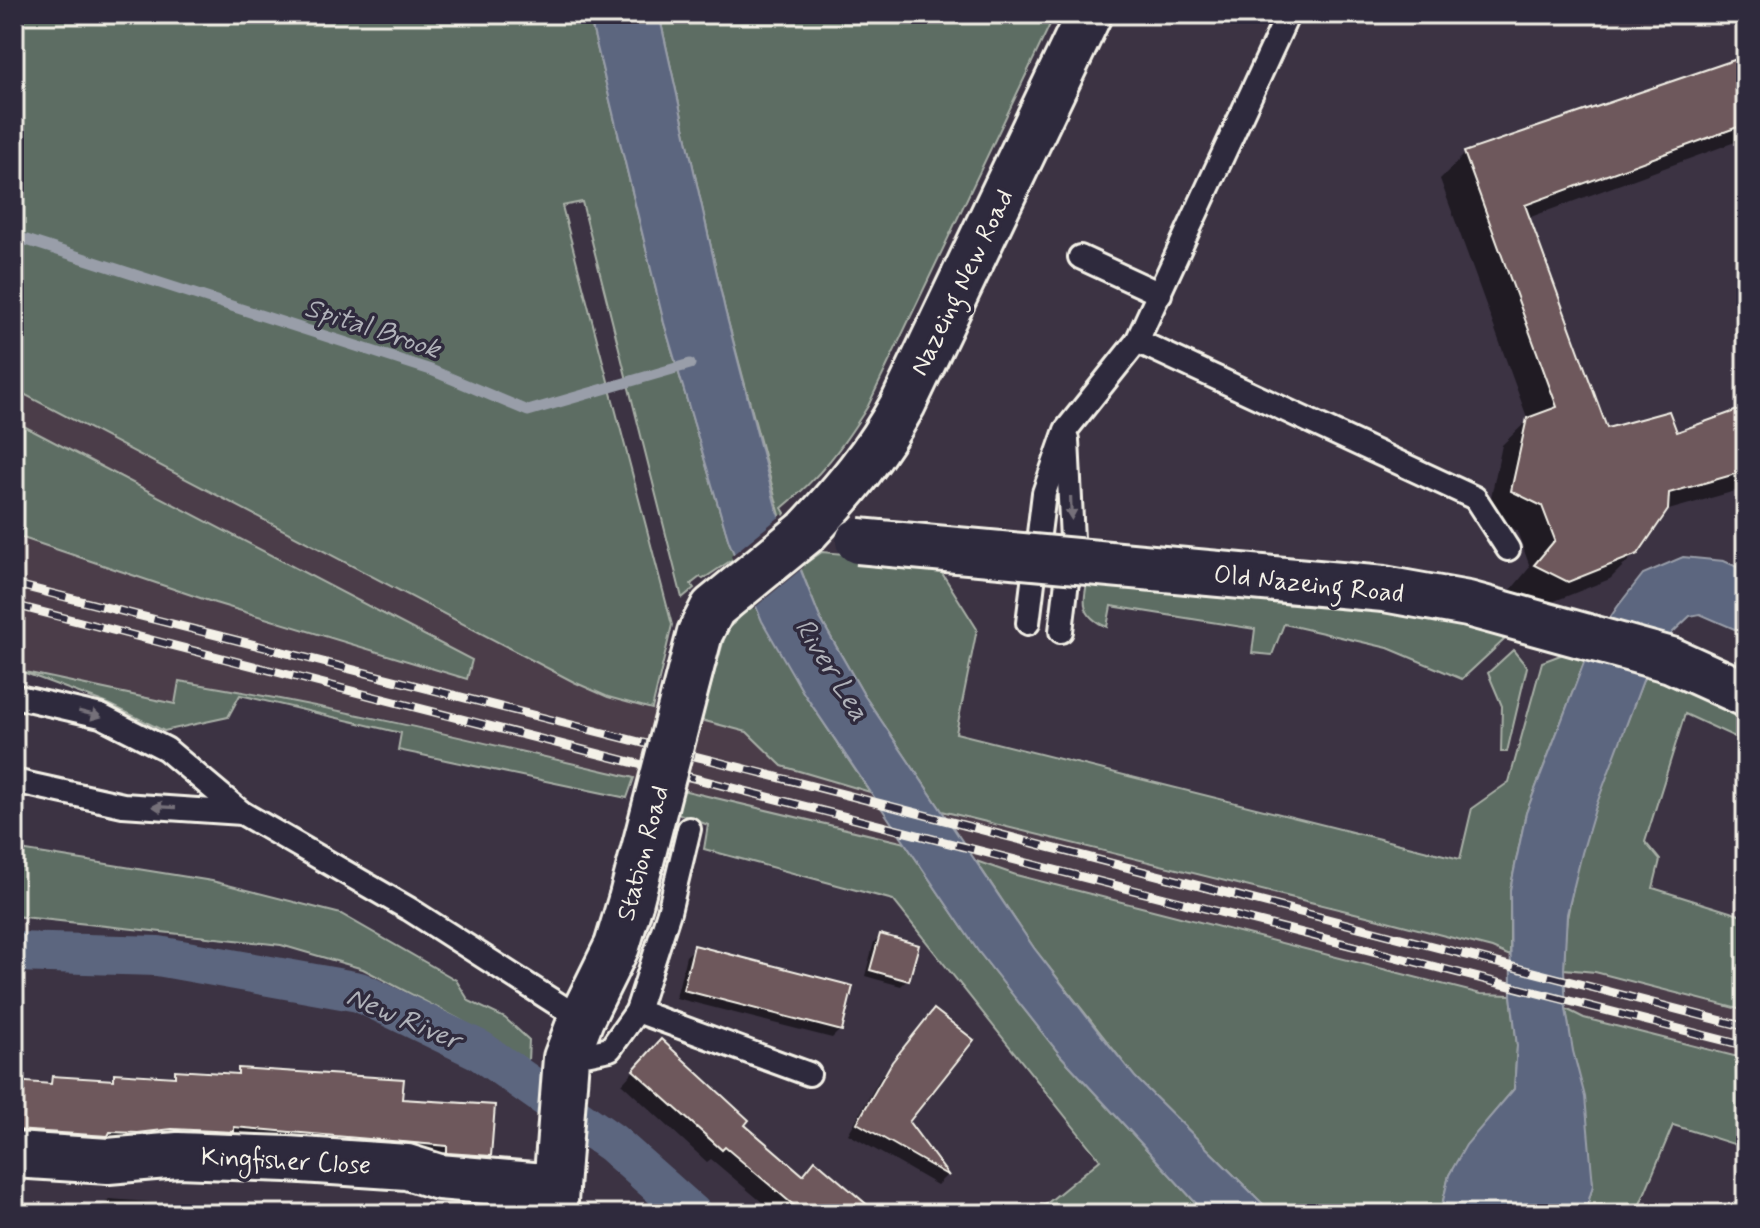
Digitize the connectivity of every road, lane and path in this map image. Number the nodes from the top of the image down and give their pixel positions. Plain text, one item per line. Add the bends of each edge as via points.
1 (1089, 14) edge
2 (1288, 14) edge
3 (1080, 257) dead end
4 (1160, 294) junction
5 (1137, 341) junction
6 (1066, 430) junction
7 (806, 532) junction
8 (1508, 549) dead end
9 (1028, 623) dead end
10 (1061, 631) dead end
11 (1746, 694) edge
12 (14, 696) edge
13 (14, 781) edge
14 (242, 813) junction
15 (689, 829) dead end
16 (637, 1011) junction
17 (571, 1050) junction
18 (809, 1074) dead end
19 (14, 1155) edge
20 (555, 1201) edge

1 - 7 street, Nazeing New Road via 896,418 853,482
2 - 4 lane
3 - 4 lane
4 - 5 lane
5 - 6 lane
5 - 8 lane via 1475,498
6 - 9 lane via 1044,493
6 -> 10 lane via 1072,539
7 - 11 street, Old Nazeing Road, bridge via 1384,589 1468,604 1671,660
7 - 17 street, Station Road, bridge via 713,608 705,621 617,946
12 -> 14 lane via 101,716 166,749
14 -> 13 lane via 123,805
14 - 17 lane via 409,909
15 - 16 lane
16 - 17 lane via 610,1049
16 - 18 lane
17 - 20 street, Station Road
19 - 20 street, Kingfisher Close via 108,1161 178,1155 407,1167

